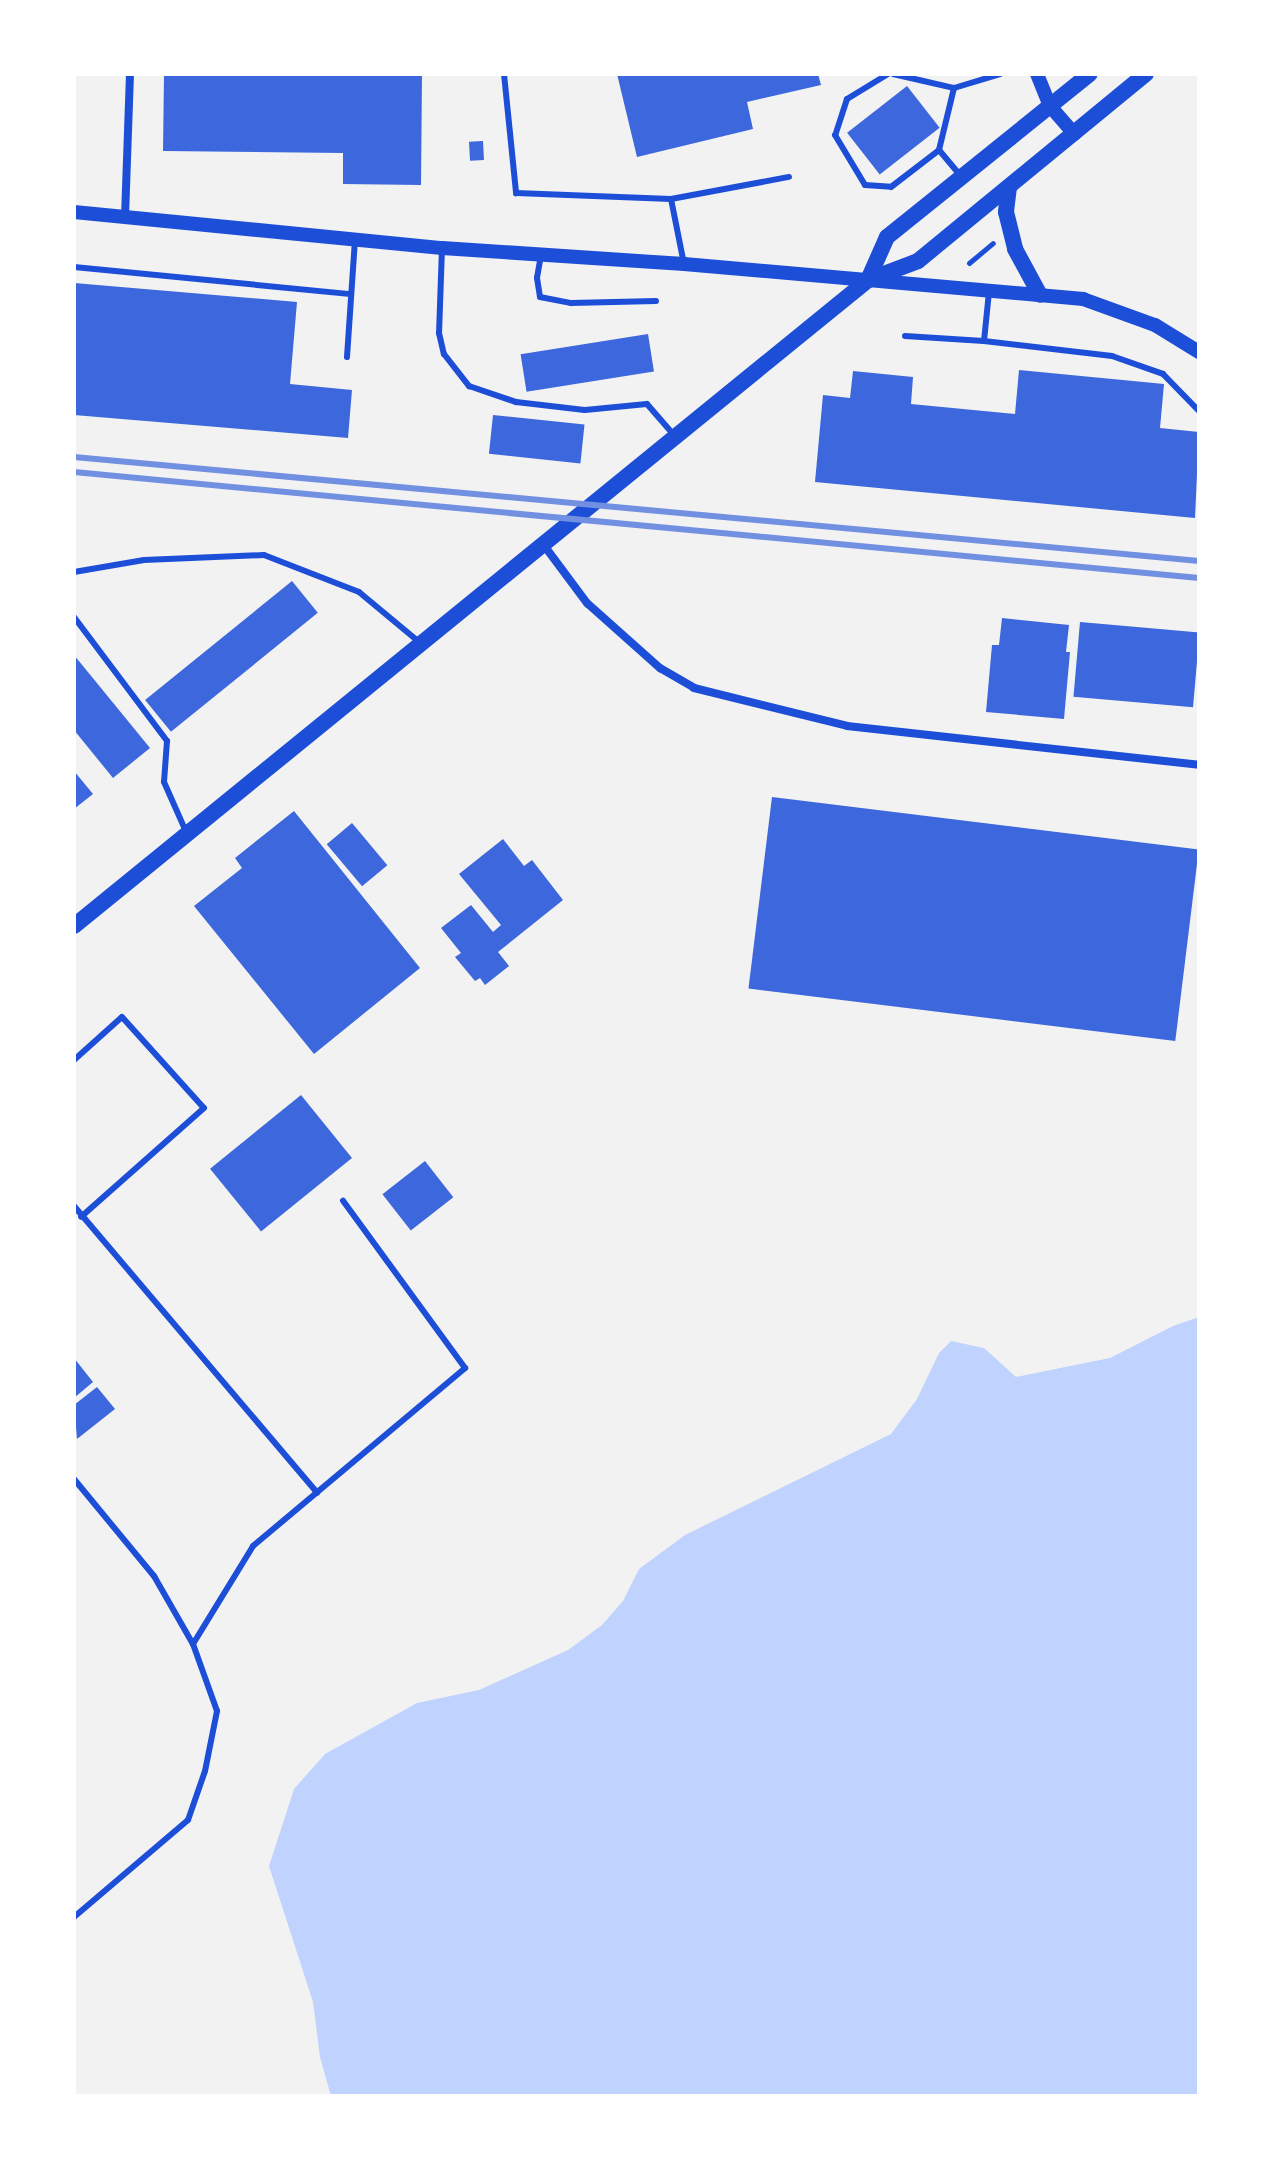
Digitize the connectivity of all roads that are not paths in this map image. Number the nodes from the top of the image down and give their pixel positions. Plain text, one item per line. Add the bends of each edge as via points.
1 (130, 74) edge
2 (504, 74) edge
3 (890, 74) edge
4 (1000, 74) edge
5 (1037, 74) edge
6 (1090, 74) edge
7 (1146, 74) edge
8 (954, 88) junction
9 (1050, 106) junction
10 (1074, 134) junction
11 (939, 150) junction
12 (789, 177) dead end
13 (961, 177) junction
14 (1009, 187) junction
15 (671, 199) junction
16 (74, 212) edge
17 (125, 217) junction
18 (355, 239) junction
19 (442, 248) junction
20 (541, 255) junction
21 (684, 264) junction
22 (74, 267) edge
23 (868, 280) junction
24 (990, 289) junction
25 (351, 294) junction
26 (1040, 295) junction
27 (656, 301) dead end
28 (905, 336) dead end
29 (984, 341) junction
30 (1199, 352) edge
31 (347, 357) dead end
32 (1199, 411) edge
33 (675, 436) junction
34 (543, 544) junction
35 (74, 572) edge
36 (74, 617) edge
37 (421, 644) junction
38 (1199, 765) edge
39 (187, 834) junction
40 (77, 918) edge
41 (74, 1060) edge
42 (343, 1201) dead end
43 (74, 1206) edge
44 (81, 1217) junction
45 (74, 1479) edge
46 (317, 1493) junction
47 (193, 1644) junction
48 (74, 1917) edge

1 - 17 street
2 - 15 lane via 516,193
3 - 8 lane
3 - 11 lane via 847,99 835,135 865,185 891,187
4 - 8 lane
5 - 9 street
6 - 9 main road
7 - 10 main road
8 - 11 lane
9 - 10 street
9 - 13 main road
10 - 14 main road
11 - 13 lane
12 - 15 lane
13 - 23 main road via 887,237
14 - 23 main road via 918,261
14 - 26 main road via 1006,212 1015,249
15 - 21 lane
16 - 17 street
17 - 18 street
18 - 19 street
18 - 25 lane
19 - 20 street
19 - 33 lane via 439,333 444,354 469,386 516,402 585,410 647,404
20 - 21 street
20 - 27 lane via 540,297 571,303
21 - 23 street
22 - 25 lane
23 - 24 street
23 - 33 main road
24 - 26 street
24 - 29 lane
25 - 31 lane
26 - 30 street via 1083,299 1155,325
28 - 29 lane
29 - 32 lane via 1112,356 1163,374
33 - 34 main road
34 - 37 main road
34 - 38 street via 587,603 660,668 694,688 847,726
35 - 37 lane via 144,560 264,555 359,592
36 - 39 lane via 167,741 164,782
37 - 39 main road
39 - 40 main road
41 - 44 lane via 122,1017 204,1108
42 - 46 lane via 465,1368
43 - 44 lane
44 - 46 lane
45 - 47 lane via 154,1576
46 - 47 lane via 253,1546
47 - 48 lane via 217,1711 188,1820

